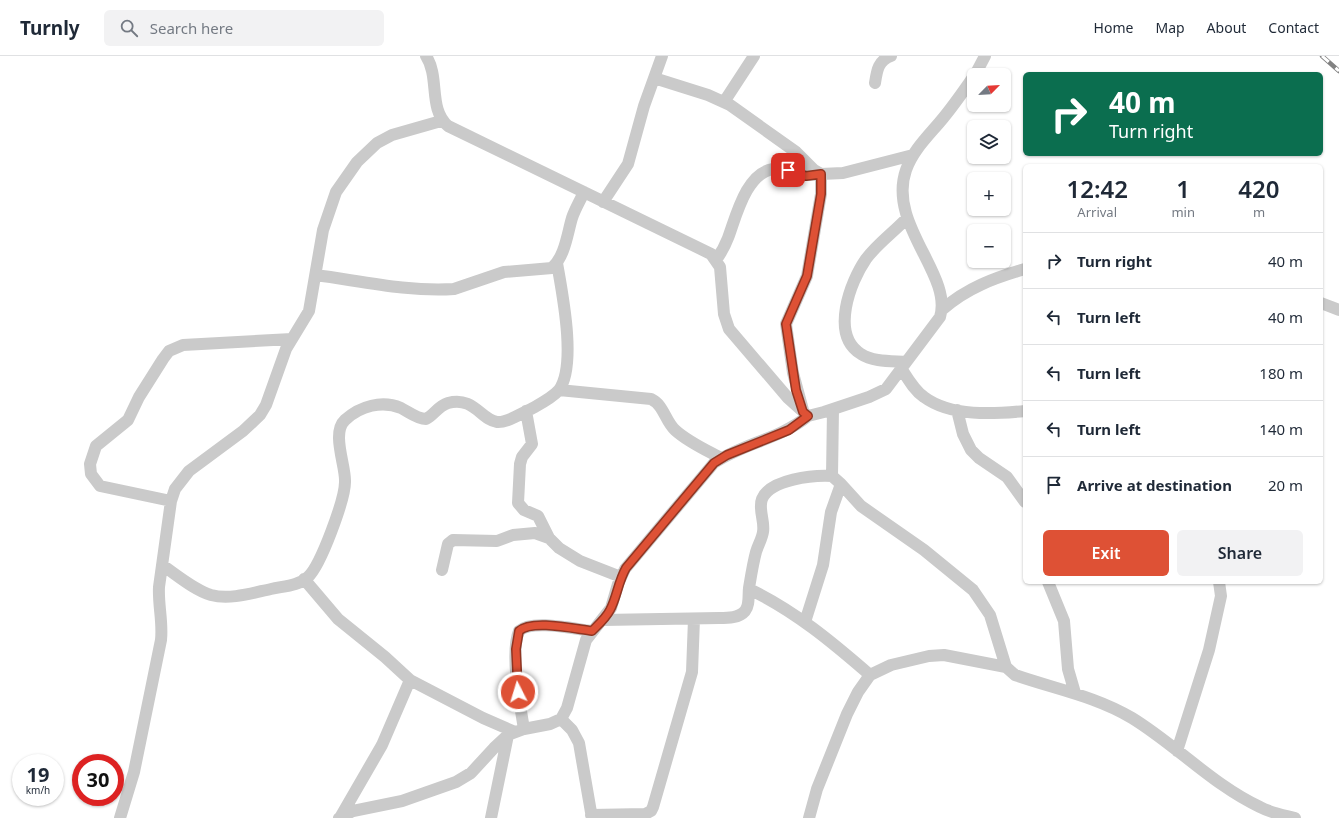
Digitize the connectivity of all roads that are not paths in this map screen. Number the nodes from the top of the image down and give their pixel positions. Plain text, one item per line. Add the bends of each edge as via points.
1 (426, 56) edge
2 (662, 56) edge
3 (754, 56) edge
4 (891, 56) edge
5 (985, 56) edge
6 (978, 68) edge
7 (654, 78) junction
8 (875, 83) dead end
9 (967, 86) edge
10 (724, 102) junction
11 (442, 121) junction
12 (912, 155) junction
13 (821, 174) junction
14 (584, 192) junction
15 (603, 202) junction
16 (907, 218) junction
17 (716, 260) junction
18 (557, 263) junction
19 (1023, 270) edge
20 (316, 275) junction
21 (1323, 304) edge
22 (943, 309) junction
23 (1339, 310) edge
24 (292, 339) junction
25 (903, 365) junction
26 (559, 390) junction
27 (833, 409) junction
28 (957, 410) junction
29 (526, 411) junction
30 (1023, 411) edge
31 (806, 414) junction
32 (721, 458) junction
33 (837, 480) junction
34 (1023, 499) edge
35 (171, 501) junction
36 (549, 538) junction
37 (162, 565) junction
38 (442, 570) dead end
39 (621, 577) junction
40 (304, 580) junction
41 (1049, 584) edge
42 (1219, 584) edge
43 (749, 589) junction
44 (694, 619) junction
45 (603, 620) junction
46 (805, 622) junction
47 (592, 631) junction
48 (1006, 667) junction
49 (870, 675) junction
50 (410, 680) junction
51 (1075, 693) junction
52 (561, 719) junction
53 (516, 732) junction
54 (1177, 751) junction
55 (340, 817) edge
56 (591, 817) edge
57 (120, 818) edge
58 (491, 818) edge
59 (808, 818) edge
60 (1294, 818) edge

1 - 11 street via 433,70 438,113
2 - 7 street
3 - 10 street
4 - 8 street via 882,62
5 - 6 street
7 - 10 street
7 - 15 street via 628,164
9 - 12 street
10 - 13 street via 796,152
11 - 14 street via 458,132
11 - 20 street via 392,135 377,143 357,162 329,206
12 - 13 street via 843,174
12 - 16 street via 904,177
13 - 17 street via 806,176 778,169 765,172 758,177 741,202 728,238
13 - 31 street via 821,194 807,276 786,324 794,379
14 - 15 street
14 - 18 street
15 - 17 street via 701,248
16 - 22 street via 938,285
16 - 25 street via 867,259 856,280 844,314 846,331 855,350 866,357
17 - 31 street via 722,277 725,318 729,329 788,398
18 - 20 street via 552,268 504,272 445,290 406,288
18 - 26 street via 565,309 567,340 565,374
19 - 22 street via 972,288
20 - 24 street via 309,310
21 - 23 street
22 - 25 street via 936,323
24 - 35 street via 260,415 243,431 189,471 175,489
24 - 35 street via 183,345 175,348 163,359 128,420 96,446 90,464 91,474 100,486
25 - 27 street via 886,389
25 - 28 street via 914,389 923,397
26 - 29 street
26 - 32 street via 651,399 658,403 670,424 681,436
27 - 31 street
27 - 33 street
28 - 30 street via 973,414
28 - 34 street via 963,434 972,450 979,458 1007,477
29 - 36 street via 532,444 520,464 518,503 524,510 538,516
29 - 40 street via 498,422 473,406 453,402 438,408 430,417 421,419 400,408 381,403 348,417 343,422 340,438 340,454 345,474 344,492 321,557 313,572
31 - 32 street via 789,430
32 - 39 street via 708,468 640,549
33 - 43 street via 793,480 772,487 767,492 761,506 764,529 755,554
33 - 46 street via 823,565
33 - 48 street via 861,506 924,550 973,590 990,615
35 - 37 street
36 - 38 street via 526,533 497,541 453,540 448,544
36 - 39 street via 568,555
37 - 40 street via 201,590 218,596 239,595 292,585
37 - 57 street via 159,598 161,640 134,772
39 - 45 street via 611,608
40 - 50 street via 338,619
41 - 51 street via 1064,621 1068,669
42 - 54 street via 1221,596 1209,650
43 - 44 street via 749,602 743,613 732,617
43 - 46 street
44 - 45 street
44 - 56 street via 692,672 654,806 645,814
45 - 47 street
46 - 49 street
47 - 52 street via 586,640 569,701
47 - 53 street via 548,626 526,627 519,631 516,641
48 - 49 street via 944,655 891,665
48 - 51 street via 1015,675
49 - 59 street via 847,714
50 - 53 street
50 - 55 street via 382,745
51 - 54 street via 1120,711
52 - 53 street
52 - 56 street via 572,730 579,743
53 - 55 street via 494,748 471,773 456,782 402,801 353,810
53 - 58 street
54 - 60 street via 1252,803 1271,812

